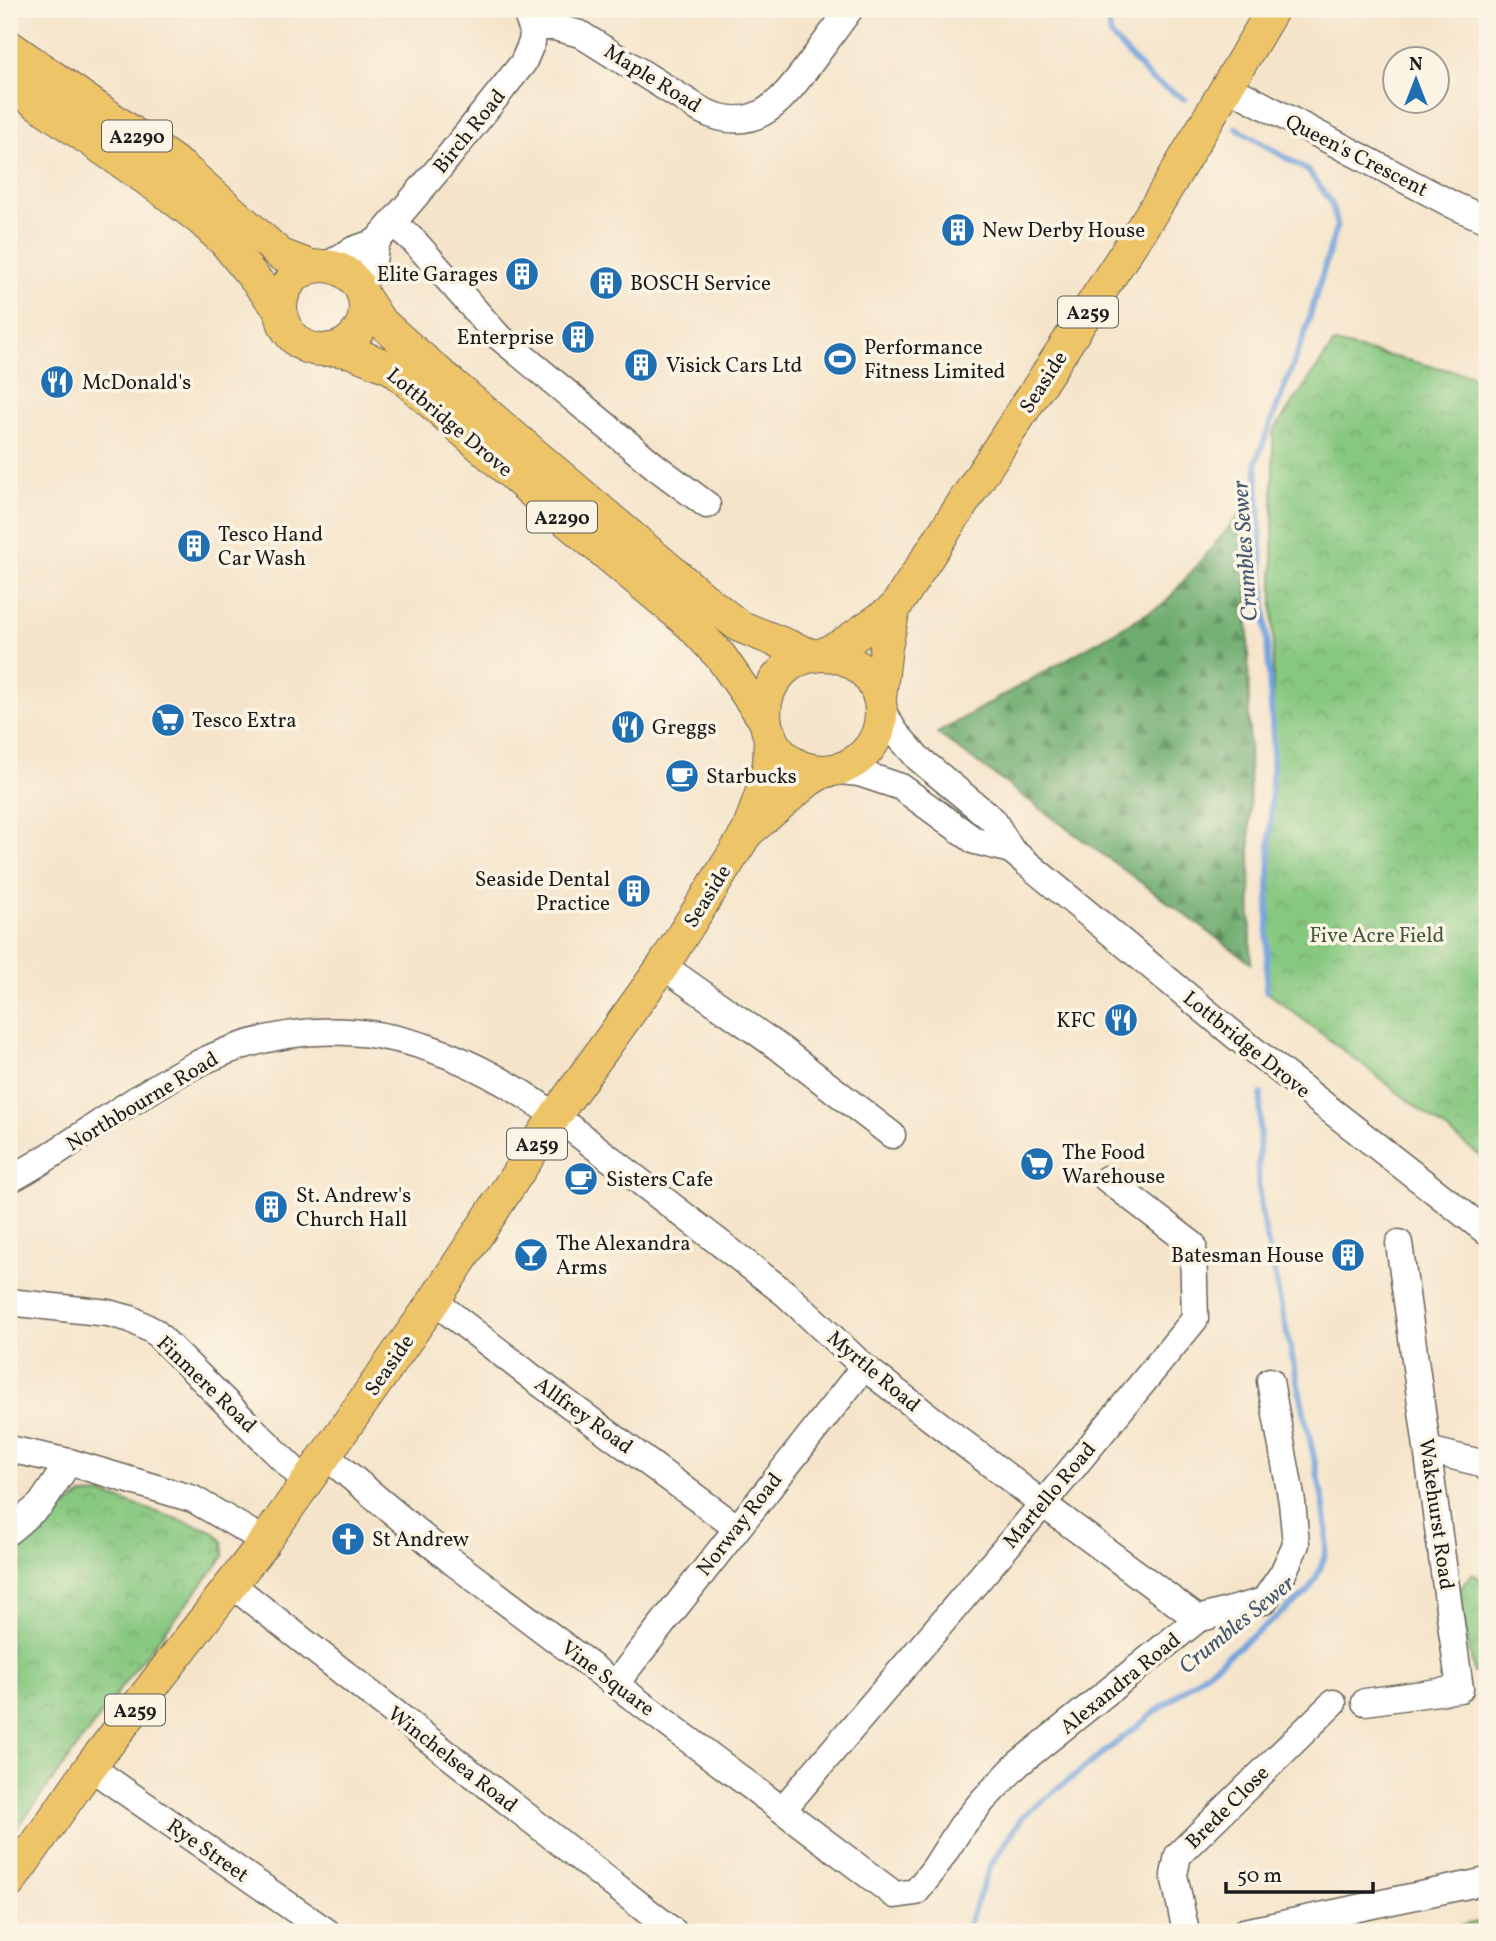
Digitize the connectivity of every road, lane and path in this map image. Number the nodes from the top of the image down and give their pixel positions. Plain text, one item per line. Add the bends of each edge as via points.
1 (850, 9) edge
2 (1273, 9) edge
3 (529, 20) edge
4 (9, 46) edge
5 (9, 84) edge
6 (1228, 88) junction
7 (1487, 220) edge
8 (385, 233) junction
9 (320, 267) junction
10 (362, 293) junction
11 (281, 311) junction
12 (330, 349) junction
13 (707, 505) dead end
14 (894, 609) junction
15 (817, 655) junction
16 (880, 703) junction
17 (768, 728) junction
18 (828, 770) junction
19 (748, 831) junction
20 (1011, 850) junction
21 (663, 966) junction
22 (555, 1116) junction
23 (892, 1135) dead end
24 (1107, 1179) dead end
25 (9, 1180) edge
26 (1487, 1232) edge
27 (1399, 1243) dead end
28 (434, 1301) junction
29 (9, 1302) edge
30 (864, 1367) junction
31 (1270, 1381) dead end
32 (9, 1449) edge
33 (1428, 1450) junction
34 (326, 1456) junction
35 (69, 1462) junction
36 (1487, 1468) edge
37 (307, 1483) junction
38 (1043, 1504) junction
39 (736, 1527) junction
40 (9, 1531) edge
41 (265, 1541) junction
42 (232, 1586) junction
43 (1198, 1619) junction
44 (616, 1683) junction
45 (1365, 1702) dead end
46 (1332, 1703) dead end
47 (90, 1767) junction
48 (783, 1809) junction
49 (1487, 1881) edge
50 (9, 1884) edge
51 (895, 1895) joint
52 (327, 1932) edge
53 (674, 1932) edge
54 (1186, 1932) edge
55 (1244, 1932) edge

1 - 3 street, Maple Road via 780,103 761,115 736,120 701,110 580,34
2 - 6 main road, Seaside / A259
3 - 8 street, Birch Road via 532,42 523,63
4 - 9 main road, A2290 via 183,168 281,255
5 - 11 main road, A2290 via 200,219 225,242
6 - 7 street, Queen's Crescent
6 - 14 main road, Seaside / A259
8 - 9 street, Birch Road
8 - 10 street, Birch Road
8 - 13 street via 415,242 497,335
9 - 10 main road via 352,277
9 - 11 main road via 299,273 289,283
10 - 12 main road via 365,308 359,331
10 - 15 main road, Lottbridge Drove / A2290 via 379,320 411,349 701,596 739,626
11 - 12 main road via 288,331 297,340 308,347
12 - 17 main road, Lottbridge Drove / A2290 via 393,369 691,625 721,657
14 - 15 main road, Seaside / A259 via 840,646
14 - 16 main road, Seaside / A259
15 - 16 main road via 854,664 867,675
15 - 17 main road via 799,660 776,679 765,707
16 - 18 main road via 879,729 872,744 848,765
16 - 20 street, Lottbridge Drove via 895,732 918,758 993,820
17 - 18 main road via 785,756 802,766
17 - 19 main road, Seaside / A259 via 769,763
18 - 19 main road, Seaside / A259
18 - 20 street, Lottbridge Drove via 859,773 901,787 975,841
19 - 21 main road, Seaside / A259
20 - 26 street, Lottbridge Drove via 1238,1038
21 - 22 main road, Seaside / A259
21 - 23 street
22 - 25 street, Northbourne Road via 469,1064 425,1046 365,1033 309,1033 225,1051 189,1068
22 - 28 main road, Seaside / A259
22 - 30 street, Myrtle Road via 786,1294
24 - 38 street, Martello Road via 1193,1245 1195,1319
27 - 33 street, Wakehurst Road
28 - 34 main road, Seaside / A259
28 - 39 street, Allfrey Road
29 - 37 street, Finmere Road via 107,1313 155,1332
30 - 38 street, Myrtle Road
30 - 39 street, Norway Road
31 - 43 street, Alexandra Road via 1296,1544 1264,1601
32 - 35 street
33 - 36 street
33 - 45 street, Wakehurst Road via 1460,1689
34 - 37 main road, Seaside / A259
34 - 44 street, Vine Square via 453,1562
35 - 40 street via 41,1504
35 - 41 street via 193,1499
37 - 41 main road, Seaside / A259
38 - 43 street, Myrtle Road
38 - 48 street, Martello Road
39 - 44 street, Norway Road
41 - 42 main road, Seaside / A259
42 - 47 main road, Seaside / A259
42 - 53 street, Winchelsea Road
43 - 51 street, Alexandra Road via 1018,1764 961,1827 916,1892
44 - 48 street, Vine Square
46 - 54 street, Brede Close via 1178,1855 1174,1875
47 - 50 main road, Seaside / A259
47 - 52 street, Rye Street
48 - 51 street, Vine Square
49 - 55 street

